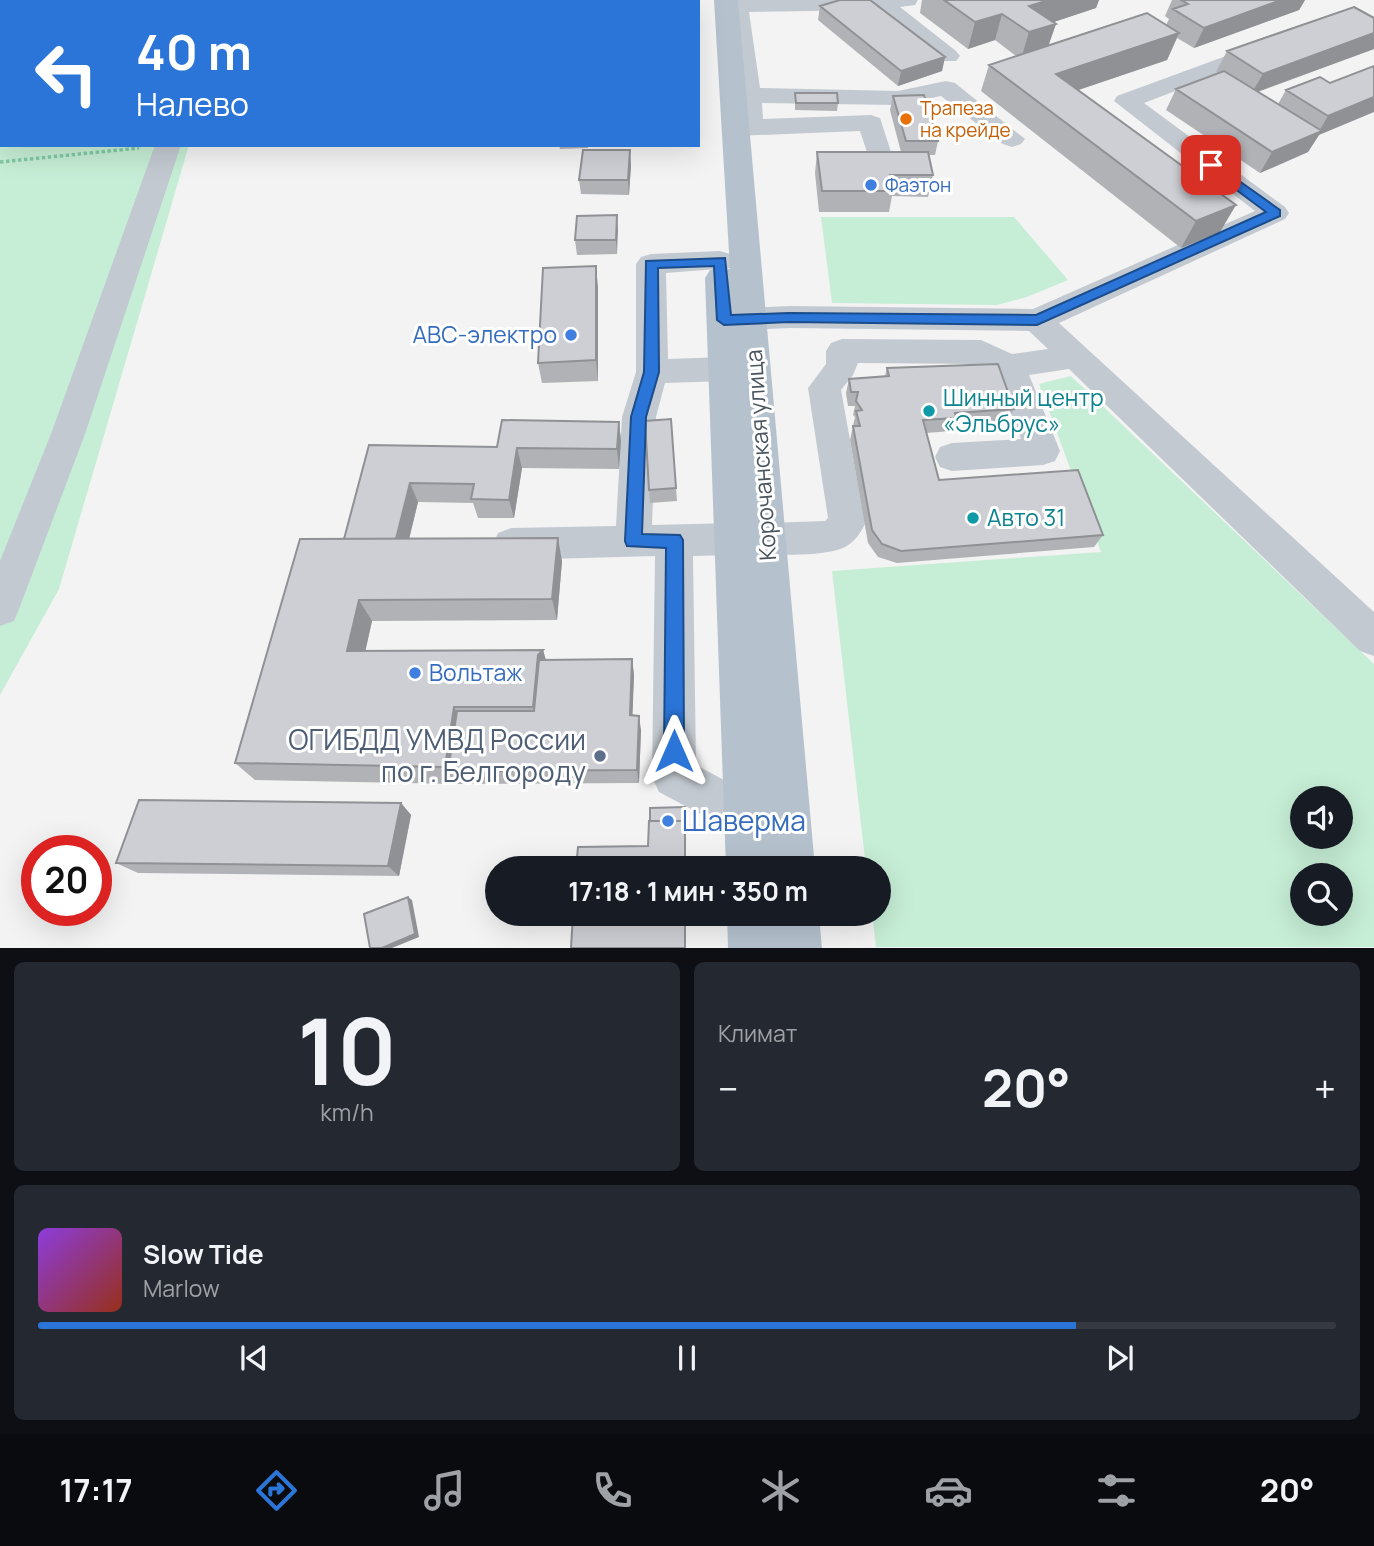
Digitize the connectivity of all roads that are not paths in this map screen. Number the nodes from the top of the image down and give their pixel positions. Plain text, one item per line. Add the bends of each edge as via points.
1 (907, 0) edge
2 (724, 3) edge
3 (881, 4) junction
4 (1291, 39) edge
5 (948, 56) edge
6 (743, 111) junction
7 (1012, 139) dead end
8 (166, 147) edge
9 (879, 155) edge
10 (720, 261) junction
11 (833, 318) junction
12 (737, 319) junction
13 (1037, 320) junction
14 (842, 351) junction
15 (1076, 356) junction
16 (1009, 366) junction
17 (726, 369) junction
18 (652, 372) junction
19 (952, 457) dead end
20 (751, 539) junction
21 (674, 540) junction
22 (633, 541) junction
23 (481, 545) edge
24 (0, 609) edge
25 (1374, 638) edge
26 (749, 818) junction
27 (751, 856) edge
28 (789, 856) edge
29 (753, 926) edge
30 (794, 926) edge
31 (754, 947) edge
32 (796, 947) edge

1 - 3 street
2 - 3 street
2 - 6 main road, Корочанская улица
2 - 10 main road, Корочанская улица
3 - 5 street
4 - 13 street via 1125,101 1275,213
6 - 7 street via 898,97 946,88
6 - 9 street via 871,123
6 - 12 main road, Корочанская улица
8 - 24 street via 68,434
10 - 12 main road, Корочанская улица
10 - 18 street via 651,264
11 - 12 street
11 - 13 street
11 - 14 street
12 - 17 main road, Корочанская улица
12 - 20 main road, Корочанская улица
13 - 15 street
14 - 16 street via 981,352
14 - 20 street via 842,367 824,387 847,524 832,536
15 - 16 street
15 - 25 street
16 - 19 street via 1042,451
17 - 18 street
17 - 20 main road, Корочанская улица
18 - 22 street via 639,417
20 - 21 street
20 - 26 main road, Корочанская улица
20 - 28 main road, Корочанская улица
21 - 22 street
21 - 26 street via 674,777
22 - 23 street
26 - 27 main road, Корочанская улица
29 - 31 main road
30 - 32 main road

